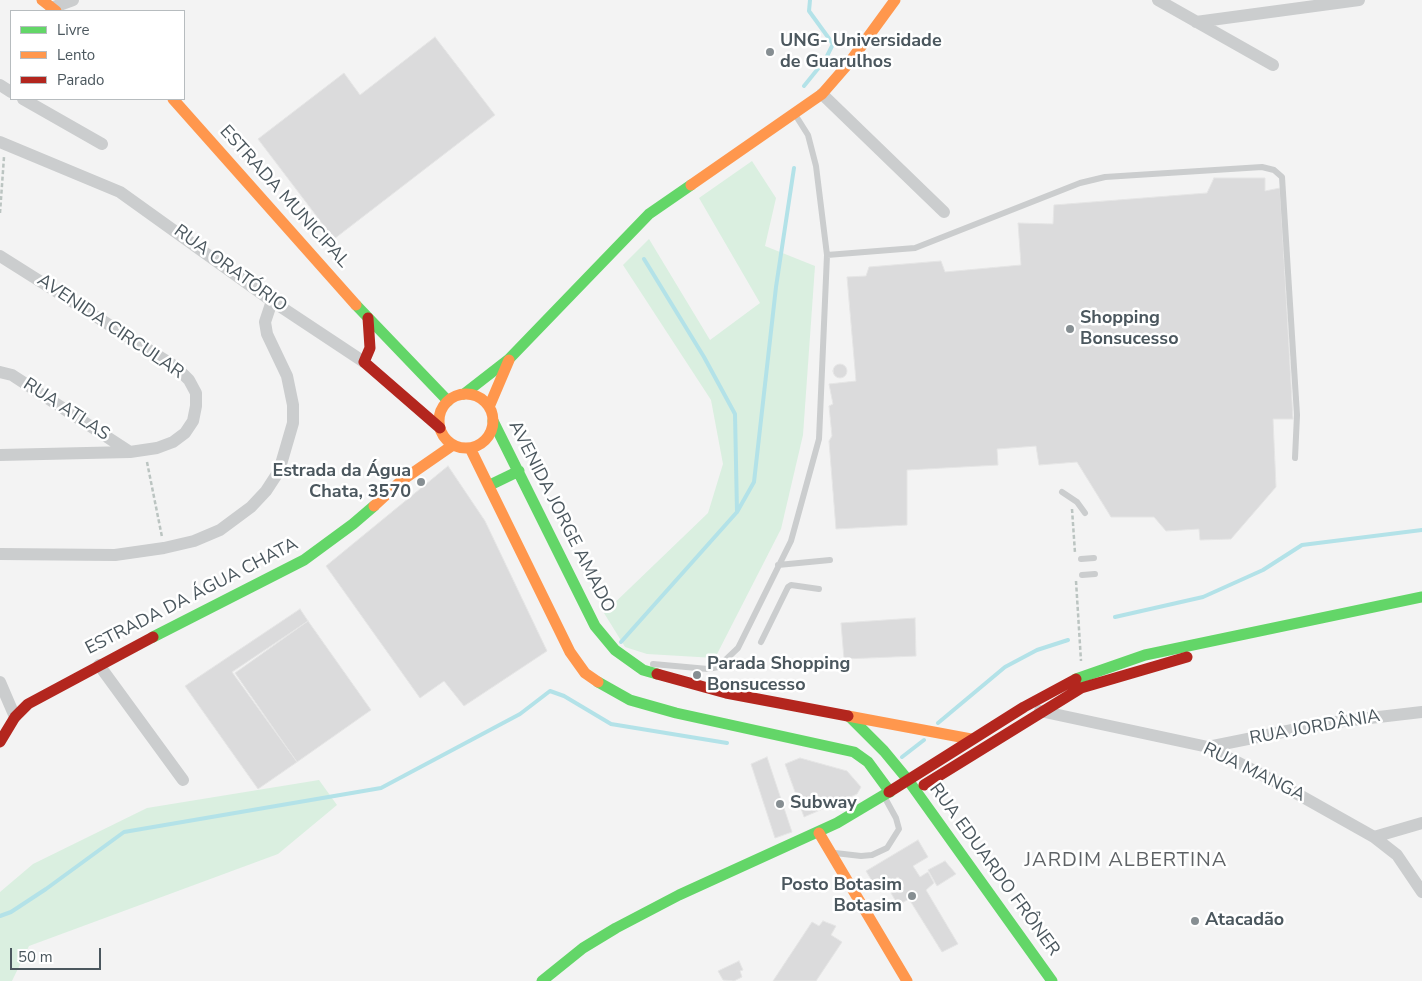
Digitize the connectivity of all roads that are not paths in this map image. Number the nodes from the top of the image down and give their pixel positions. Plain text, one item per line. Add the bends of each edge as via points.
1 (73, 0) edge
2 (895, 0) edge
3 (1158, 0) edge
4 (1359, 0) edge
5 (50, 6) edge
6 (1287, 6) edge
7 (1196, 22) junction
8 (1273, 65) dead end
9 (822, 94) junction
10 (26, 100) edge
11 (174, 100) edge
12 (794, 113) junction
13 (2, 143) edge
14 (102, 144) dead end
15 (944, 212) dead end
16 (827, 255) junction
17 (0, 256) edge
18 (272, 301) junction
19 (368, 318) junction
20 (374, 355) junction
21 (509, 359) junction
22 (0, 372) edge
23 (426, 379) junction
24 (464, 394) junction
25 (448, 401) junction
26 (489, 407) junction
27 (493, 421) junction
28 (437, 437) junction
29 (453, 445) junction
30 (470, 448) junction
31 (130, 452) junction
32 (0, 455) edge
33 (1295, 458) dead end
34 (520, 471) junction
35 (401, 482) junction
36 (490, 485) junction
37 (1062, 492) dead end
38 (1085, 513) dead end
39 (0, 554) edge
40 (1078, 557) road end
41 (1094, 558) dead end
42 (830, 560) dead end
43 (778, 565) junction
44 (1079, 574) road end
45 (1095, 574) dead end
46 (819, 589) dead end
47 (1422, 597) edge
48 (1422, 605) edge
49 (761, 642) dead end
50 (632, 663) junction
51 (99, 665) junction
52 (0, 682) edge
53 (1024, 707) junction
54 (1043, 711) junction
55 (1422, 712) edge
56 (15, 717) junction
57 (850, 717) junction
58 (970, 739) junction
59 (0, 742) edge
60 (1208, 747) junction
61 (183, 780) dead end
62 (908, 780) junction
63 (893, 801) junction
64 (1422, 823) edge
65 (1374, 837) junction
66 (823, 843) junction
67 (738, 881) dead end
68 (1422, 892) edge
69 (542, 981) edge
70 (555, 981) edge
71 (907, 981) edge
72 (1052, 981) edge

1 - 5 street
2 - 9 street
3 - 7 street
4 - 6 street
6 - 7 street
7 - 8 street
9 - 12 street
9 - 15 street
10 - 14 street
11 - 19 street, ESTRADA MUNICIPAL
12 - 16 lane via 808,135 816,166
12 - 21 street via 649,214
13 - 18 street, RUA ORATÓRIO via 120,192
16 - 33 lane via 915,248 1105,176 1262,167 1274,170 1282,177 1297,415
16 - 43 lane via 819,439 791,541
17 - 31 street, AVENIDA CIRCULAR via 176,367 189,380 196,393 196,406 193,421 185,432 173,442 157,448
18 - 20 street, RUA ORATÓRIO
18 - 39 street via 264,322 287,376 293,405 290,438 279,471 266,491 237,519 194,540 164,548 115,555
19 - 20 street
19 - 23 street, ESTRADA MUNICIPAL
20 - 23 street via 393,356
20 - 28 street, RUA ORATÓRIO
21 - 24 street
21 - 26 street
22 - 31 street, RUA ATLAS via 12,375
23 - 25 street, ESTRADA MUNICIPAL
24 - 25 street
24 - 26 street via 482,400
25 - 28 street via 440,413
26 - 27 street
27 - 30 street via 484,442
27 - 34 street, AVENIDA JORGE AMADO
28 - 29 street
28 - 35 street, ESTRADA DA ÁGUA CHATA
29 - 30 street
29 - 35 street, ESTRADA DA ÁGUA CHATA
30 - 36 street
31 - 32 street, AVENIDA CIRCULAR
34 - 36 street
34 - 50 street, AVENIDA JORGE AMADO via 595,626 615,650
35 - 51 street, ESTRADA DA ÁGUA CHATA via 353,524 304,560
36 - 63 street via 570,652 585,673 630,700 854,752 868,762
37 - 38 lane via 1077,502
40 - 41 lane
42 - 43 lane
43 - 50 lane via 738,648 718,667
44 - 45 lane
46 - 49 lane via 788,587
47 - 53 street via 1145,654 1084,675
48 - 54 street via 1199,653 1081,688
50 - 57 street, AVENIDA JORGE AMADO via 642,670 726,693
51 - 56 street, ESTRADA DA ÁGUA CHATA via 49,691
51 - 61 street
52 - 56 street
53 - 54 street, RUA MANGA
53 - 58 street
54 - 60 street, RUA MANGA
54 - 63 street
55 - 60 street, RUA JORDÂNIA via 1327,723
56 - 59 street, ESTRADA DA ÁGUA CHATA
57 - 58 street, AVENIDA JORGE AMADO
57 - 62 street
58 - 62 street
60 - 65 street, RUA MANGA
62 - 63 street
62 - 63 street, RUA EDUARDO FRÔNER
63 - 66 street
63 - 66 street
63 - 66 lane via 899,829 887,848 861,856
63 - 72 street, RUA EDUARDO FRÔNER
64 - 65 street
65 - 68 street, RUA MANGA via 1397,855
66 - 69 street via 686,891 583,948
66 - 71 street
67 - 70 street via 651,920 585,958

